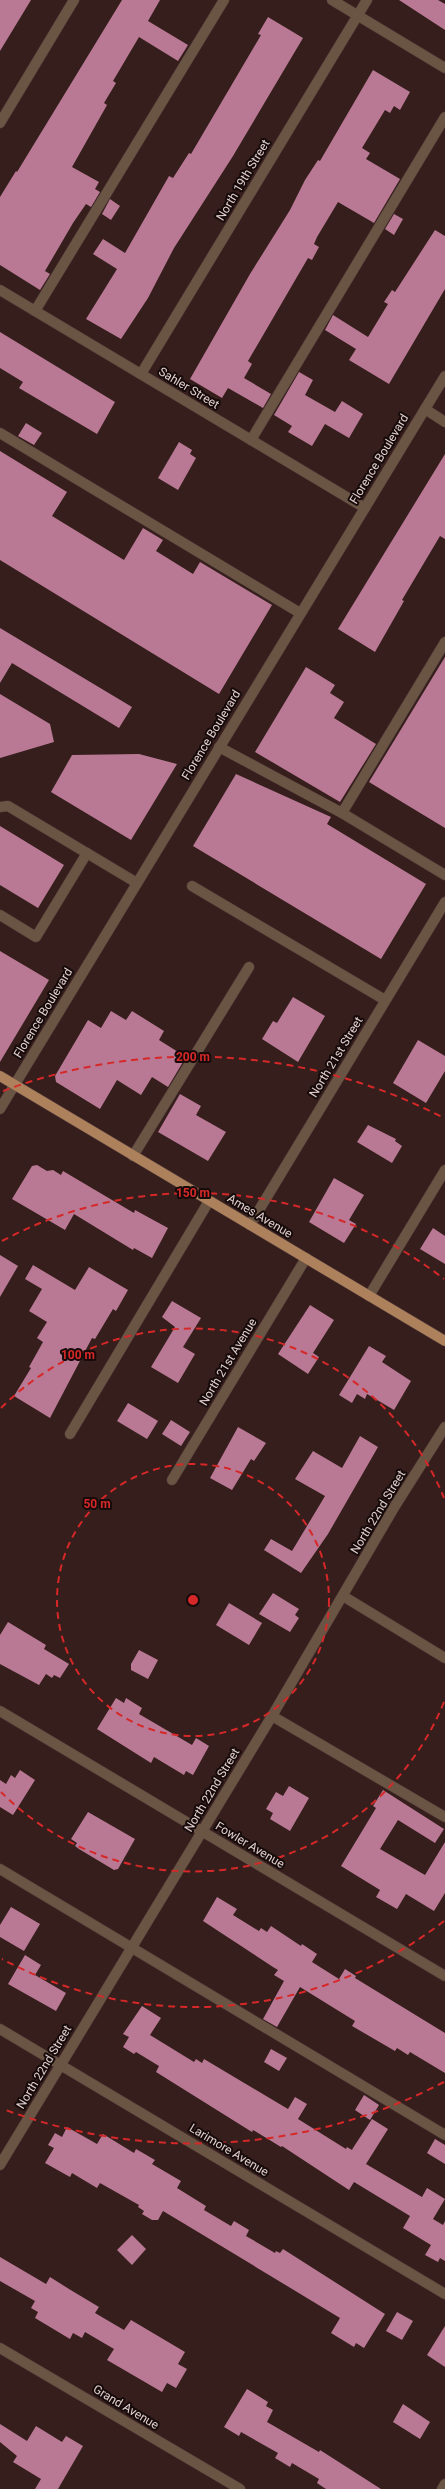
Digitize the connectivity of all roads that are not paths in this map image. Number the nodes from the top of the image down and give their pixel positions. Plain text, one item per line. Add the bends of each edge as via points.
1 (74, 0) edge
2 (224, 0) edge
3 (332, 0) edge
4 (367, 0) edge
5 (358, 16) junction
6 (445, 68) edge
7 (445, 117) edge
8 (0, 123) edge
9 (0, 290) edge
10 (35, 311) junction
11 (141, 374) junction
12 (445, 376) edge
13 (425, 409) junction
14 (445, 422) edge
15 (0, 433) edge
16 (251, 440) junction
17 (365, 508) junction
18 (300, 613) junction
19 (445, 642) edge
20 (219, 747) junction
21 (0, 807) edge
22 (342, 813) junction
23 (88, 853) junction
24 (445, 875) edge
25 (137, 883) junction
26 (192, 886) dead end
27 (445, 902) edge
28 (0, 915) edge
29 (249, 967) dead end
30 (385, 1000) junction
31 (0, 1076) edge
32 (15, 1085) junction
33 (0, 1110) edge
34 (133, 1156) junction
35 (445, 1170) edge
36 (209, 1201) junction
37 (250, 1225) junction
38 (306, 1258) junction
39 (369, 1296) junction
40 (445, 1341) edge
41 (445, 1427) edge
42 (70, 1434) dead end
43 (172, 1480) dead end
44 (343, 1596) junction
45 (445, 1658) edge
46 (0, 1711) edge
47 (272, 1716) junction
48 (445, 1817) edge
49 (202, 1831) junction
50 (0, 1869) edge
51 (132, 1948) junction
52 (445, 1976) edge
53 (0, 2029) edge
54 (60, 2064) junction
55 (445, 2135) edge
56 (0, 2165) edge
57 (445, 2294) edge
58 (0, 2348) edge
59 (445, 2484) edge
60 (240, 2489) edge
61 (442, 2489) edge

1 - 8 street
2 - 10 street
3 - 5 street
4 - 5 street, North 19th Street
5 - 6 street
5 - 11 street, North 19th Street
7 - 16 street
9 - 10 street, Sahler Street
10 - 11 street, Sahler Street
11 - 16 street, Sahler Street
12 - 13 street, Florence Boulevard
13 - 14 street
13 - 17 street, Florence Boulevard
15 - 18 street
16 - 17 street, Sahler Street
17 - 18 street, Florence Boulevard
18 - 20 street, Florence Boulevard
19 - 22 street
20 - 22 street
20 - 25 street, Florence Boulevard
21 - 23 street via 8,806
22 - 24 street
23 - 25 street
23 - 28 street via 36,937
25 - 32 street, Florence Boulevard
26 - 30 street
27 - 30 street, North 21st Street
29 - 34 street
30 - 37 street, North 21st Street
31 - 32 main road, Ames Avenue
32 - 33 street, Florence Boulevard
32 - 34 main road, Ames Avenue
34 - 36 main road, Ames Avenue
35 - 39 street
36 - 37 main road, Ames Avenue
36 - 42 street
37 - 38 main road, Ames Avenue
38 - 39 main road, Ames Avenue
38 - 43 street, North 21st Avenue
39 - 40 main road, Ames Avenue
41 - 44 street, North 22nd Street
44 - 45 street
44 - 47 street, North 22nd Street
46 - 49 street, Fowler Avenue
47 - 48 street
47 - 49 street, North 22nd Street
49 - 51 street, North 22nd Street
49 - 52 street, Fowler Avenue
50 - 51 street
51 - 54 street, North 22nd Street
51 - 55 street
53 - 54 street, Larimore Avenue
54 - 56 street, North 22nd Street
54 - 57 street, Larimore Avenue
58 - 60 street, Grand Avenue
59 - 61 street

